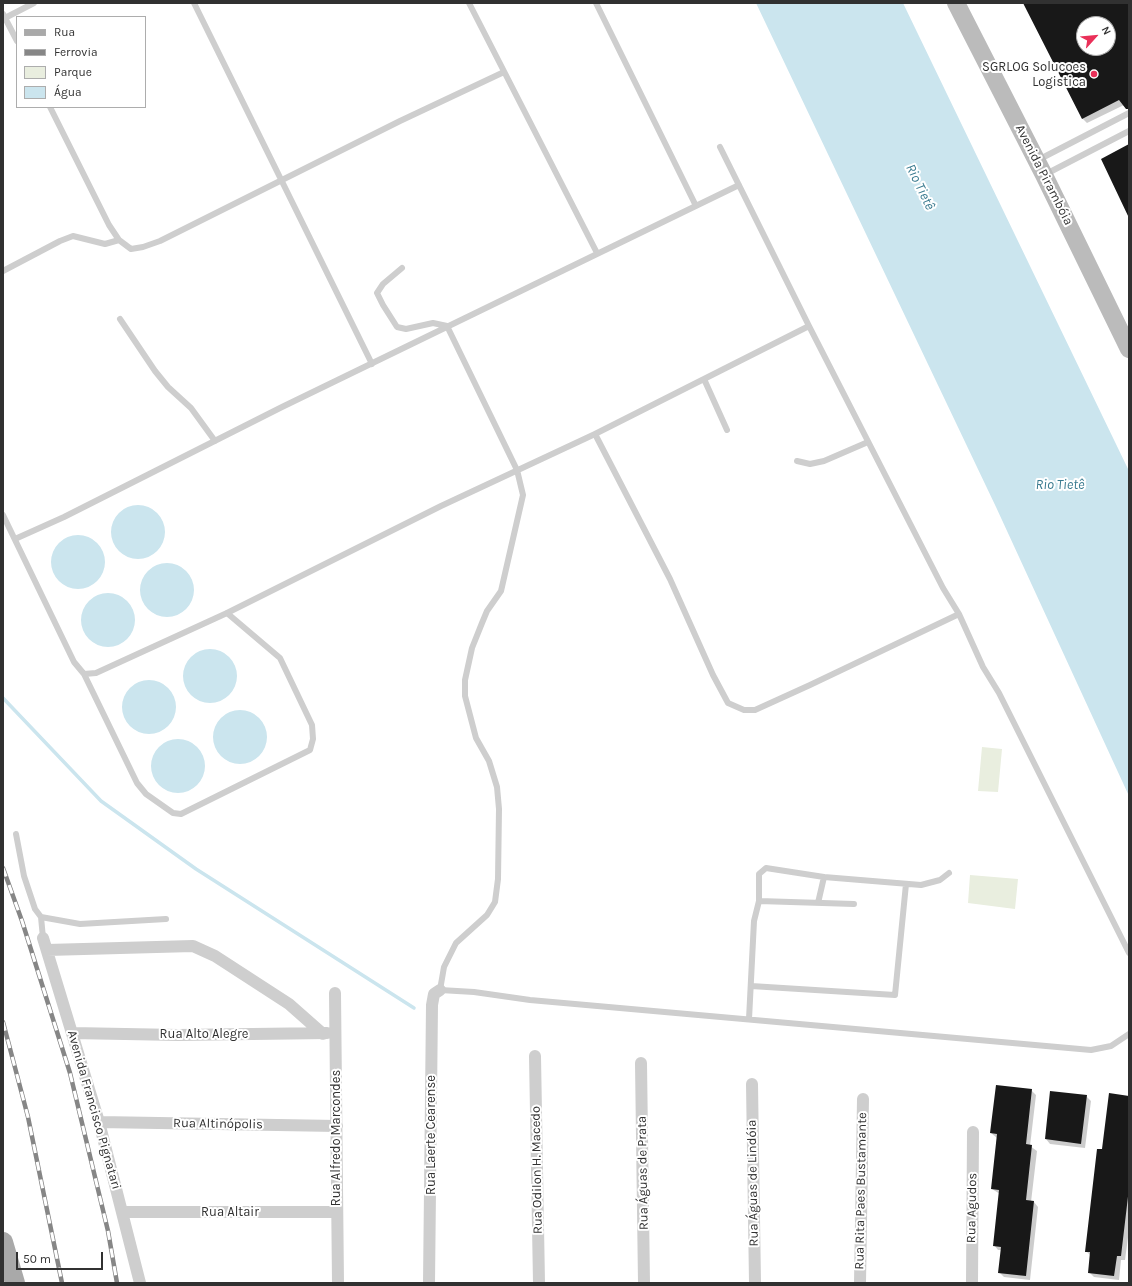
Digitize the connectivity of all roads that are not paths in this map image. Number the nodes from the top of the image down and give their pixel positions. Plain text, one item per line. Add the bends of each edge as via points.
1 (34, 3) edge
2 (194, 3) edge
3 (469, 3) edge
4 (596, 3) edge
5 (956, 3) edge
6 (4, 17) edge
7 (16, 40) edge
8 (504, 72) junction
9 (50, 108) edge
10 (1129, 113) edge
11 (1129, 131) edge
12 (720, 147) dead end
13 (1041, 168) junction
14 (282, 180) junction
15 (739, 185) junction
16 (696, 206) junction
17 (118, 240) junction
18 (597, 253) junction
19 (402, 268) dead end
20 (3, 271) edge
21 (120, 319) dead end
22 (447, 326) junction
23 (809, 326) junction
24 (1129, 349) edge
25 (372, 364) junction
26 (704, 379) junction
27 (727, 430) dead end
28 (595, 434) junction
29 (215, 441) junction
30 (868, 442) junction
31 (797, 461) dead end
32 (517, 470) junction
33 (3, 515) edge
34 (15, 539) junction
35 (227, 613) junction
36 (959, 614) junction
37 (84, 674) junction
38 (16, 834) dead end
39 (949, 873) dead end
40 (824, 877) junction
41 (906, 884) junction
42 (759, 901) junction
43 (818, 902) junction
44 (854, 904) dead end
45 (41, 917) junction
46 (166, 919) dead end
47 (45, 944) junction
48 (1129, 953) edge
49 (751, 986) junction
50 (440, 990) junction
51 (334, 993) dead end
52 (749, 1019) junction
53 (335, 1032) junction
54 (72, 1033) junction
55 (323, 1034) junction
56 (1129, 1034) edge
57 (535, 1056) dead end
58 (641, 1063) dead end
59 (752, 1084) dead end
60 (862, 1099) dead end
61 (99, 1122) junction
62 (337, 1126) junction
63 (973, 1132) dead end
64 (122, 1212) junction
65 (337, 1212) junction
66 (3, 1242) edge
67 (14, 1283) edge
68 (140, 1283) edge
69 (338, 1283) edge
70 (430, 1283) edge
71 (539, 1283) edge
72 (644, 1283) edge
73 (755, 1283) edge
74 (860, 1283) edge
75 (972, 1283) edge

1 - 6 lane
2 - 14 lane
3 - 8 lane
4 - 16 lane
5 - 13 main road, Avenida Pirambóia
6 - 7 lane
8 - 14 lane
8 - 18 lane
9 - 17 lane
10 - 13 lane
11 - 13 lane
12 - 15 lane
13 - 24 main road, Avenida Pirambóia
14 - 17 lane via 160,242 131,249
14 - 25 lane
15 - 16 lane
15 - 23 lane
16 - 18 lane
17 - 20 lane via 104,244 73,236
18 - 22 lane
19 - 22 lane via 383,284 377,293 397,327 406,329 434,323
21 - 29 lane via 155,371 191,408
22 - 25 lane
22 - 32 lane
23 - 26 lane
23 - 30 lane
25 - 29 lane
26 - 27 lane
26 - 28 lane
28 - 32 lane
28 - 36 lane via 670,579 728,703 744,710 755,710
29 - 34 lane
30 - 31 lane via 810,464
30 - 36 lane
32 - 35 lane
32 - 50 lane via 523,495 501,590 487,611 472,648 465,680 465,696 476,738 489,761 498,787 498,879 495,902 488,915 456,943 444,967
33 - 34 lane
34 - 37 lane via 74,662
35 - 37 lane via 115,666 96,673
35 - 37 lane via 280,658 312,725 314,739 310,750 181,814 173,812 146,794 136,783
36 - 48 lane
38 - 45 lane via 24,876 35,909
39 - 41 lane via 932,883
40 - 41 lane
40 - 42 lane via 766,868 759,874
40 - 43 lane
41 - 49 lane via 895,995
42 - 43 lane
42 - 49 lane via 754,921
43 - 44 lane
45 - 46 lane via 80,924
45 - 47 lane
47 - 54 street, Avenida Francisco Pignatari
47 - 55 street via 193,946 215,956 289,1004
49 - 52 lane
50 - 52 lane
50 - 70 street, Rua Laerte Cearense via 434,994 432,1005
51 - 53 street, Rua Alfredo Marcondes
52 - 56 lane via 1091,1050 1111,1046
53 - 55 street, Rua Alto Alegre
53 - 62 street, Rua Alfredo Marcondes
54 - 55 street, Rua Alto Alegre
54 - 61 street, Avenida Francisco Pignatari
57 - 71 street, Rua Odilon H. Macedo
58 - 72 street, Rua Águas de Prata
59 - 73 street, Rua Águas de Lindóia
60 - 74 street, Rua Rita Paes Bustamante
61 - 62 street, Rua Altinópolis
61 - 64 street, Avenida Francisco Pignatari
62 - 65 street, Rua Alfredo Marcondes
63 - 75 street, Rua Agudos
64 - 65 street, Rua Altair
64 - 68 street, Avenida Francisco Pignatari
65 - 69 street, Rua Alfredo Marcondes
66 - 67 main road

